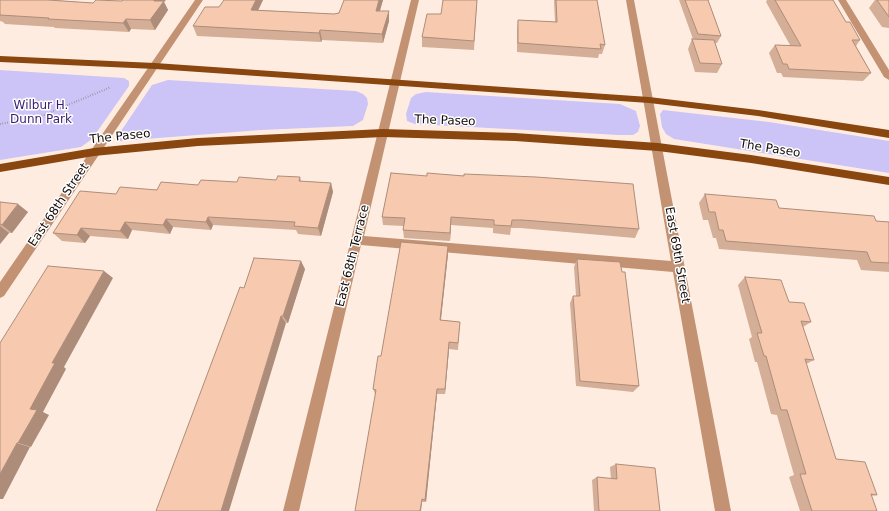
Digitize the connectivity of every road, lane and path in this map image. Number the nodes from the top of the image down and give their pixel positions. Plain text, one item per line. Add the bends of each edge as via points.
1 (200, 0) edge
2 (415, 0) edge
3 (630, 0) edge
4 (842, 0) edge
5 (0, 59) edge
6 (155, 66) junction
7 (889, 77) edge
8 (395, 83) junction
9 (111, 87) dead end
10 (649, 100) junction
11 (0, 124) edge
12 (383, 133) junction
13 (889, 134) edge
14 (658, 147) junction
15 (94, 152) junction
16 (0, 168) edge
17 (889, 182) edge
18 (356, 240) junction
19 (679, 267) junction
20 (0, 292) edge
21 (291, 511) edge
22 (723, 511) edge

1 - 6 street, East 68th Street
2 - 8 street, East 68th Terrace
3 - 10 street, East 69th Street
4 - 7 street
5 - 6 main road
6 - 8 main road
6 - 15 street, East 68th Street
8 - 10 main road
8 - 12 street, East 68th Terrace
9 - 11 path via 44,114
10 - 13 main road via 758,113
10 - 14 street, East 69th Street
12 - 14 main road, The Paseo via 516,137
12 - 15 main road, The Paseo via 198,142
12 - 18 street, East 68th Terrace
14 - 17 main road, The Paseo via 751,159
14 - 19 street, East 69th Street
15 - 16 main road, The Paseo
15 - 20 street, East 68th Street
18 - 19 street
18 - 21 street, East 68th Terrace
19 - 22 street, East 69th Street

